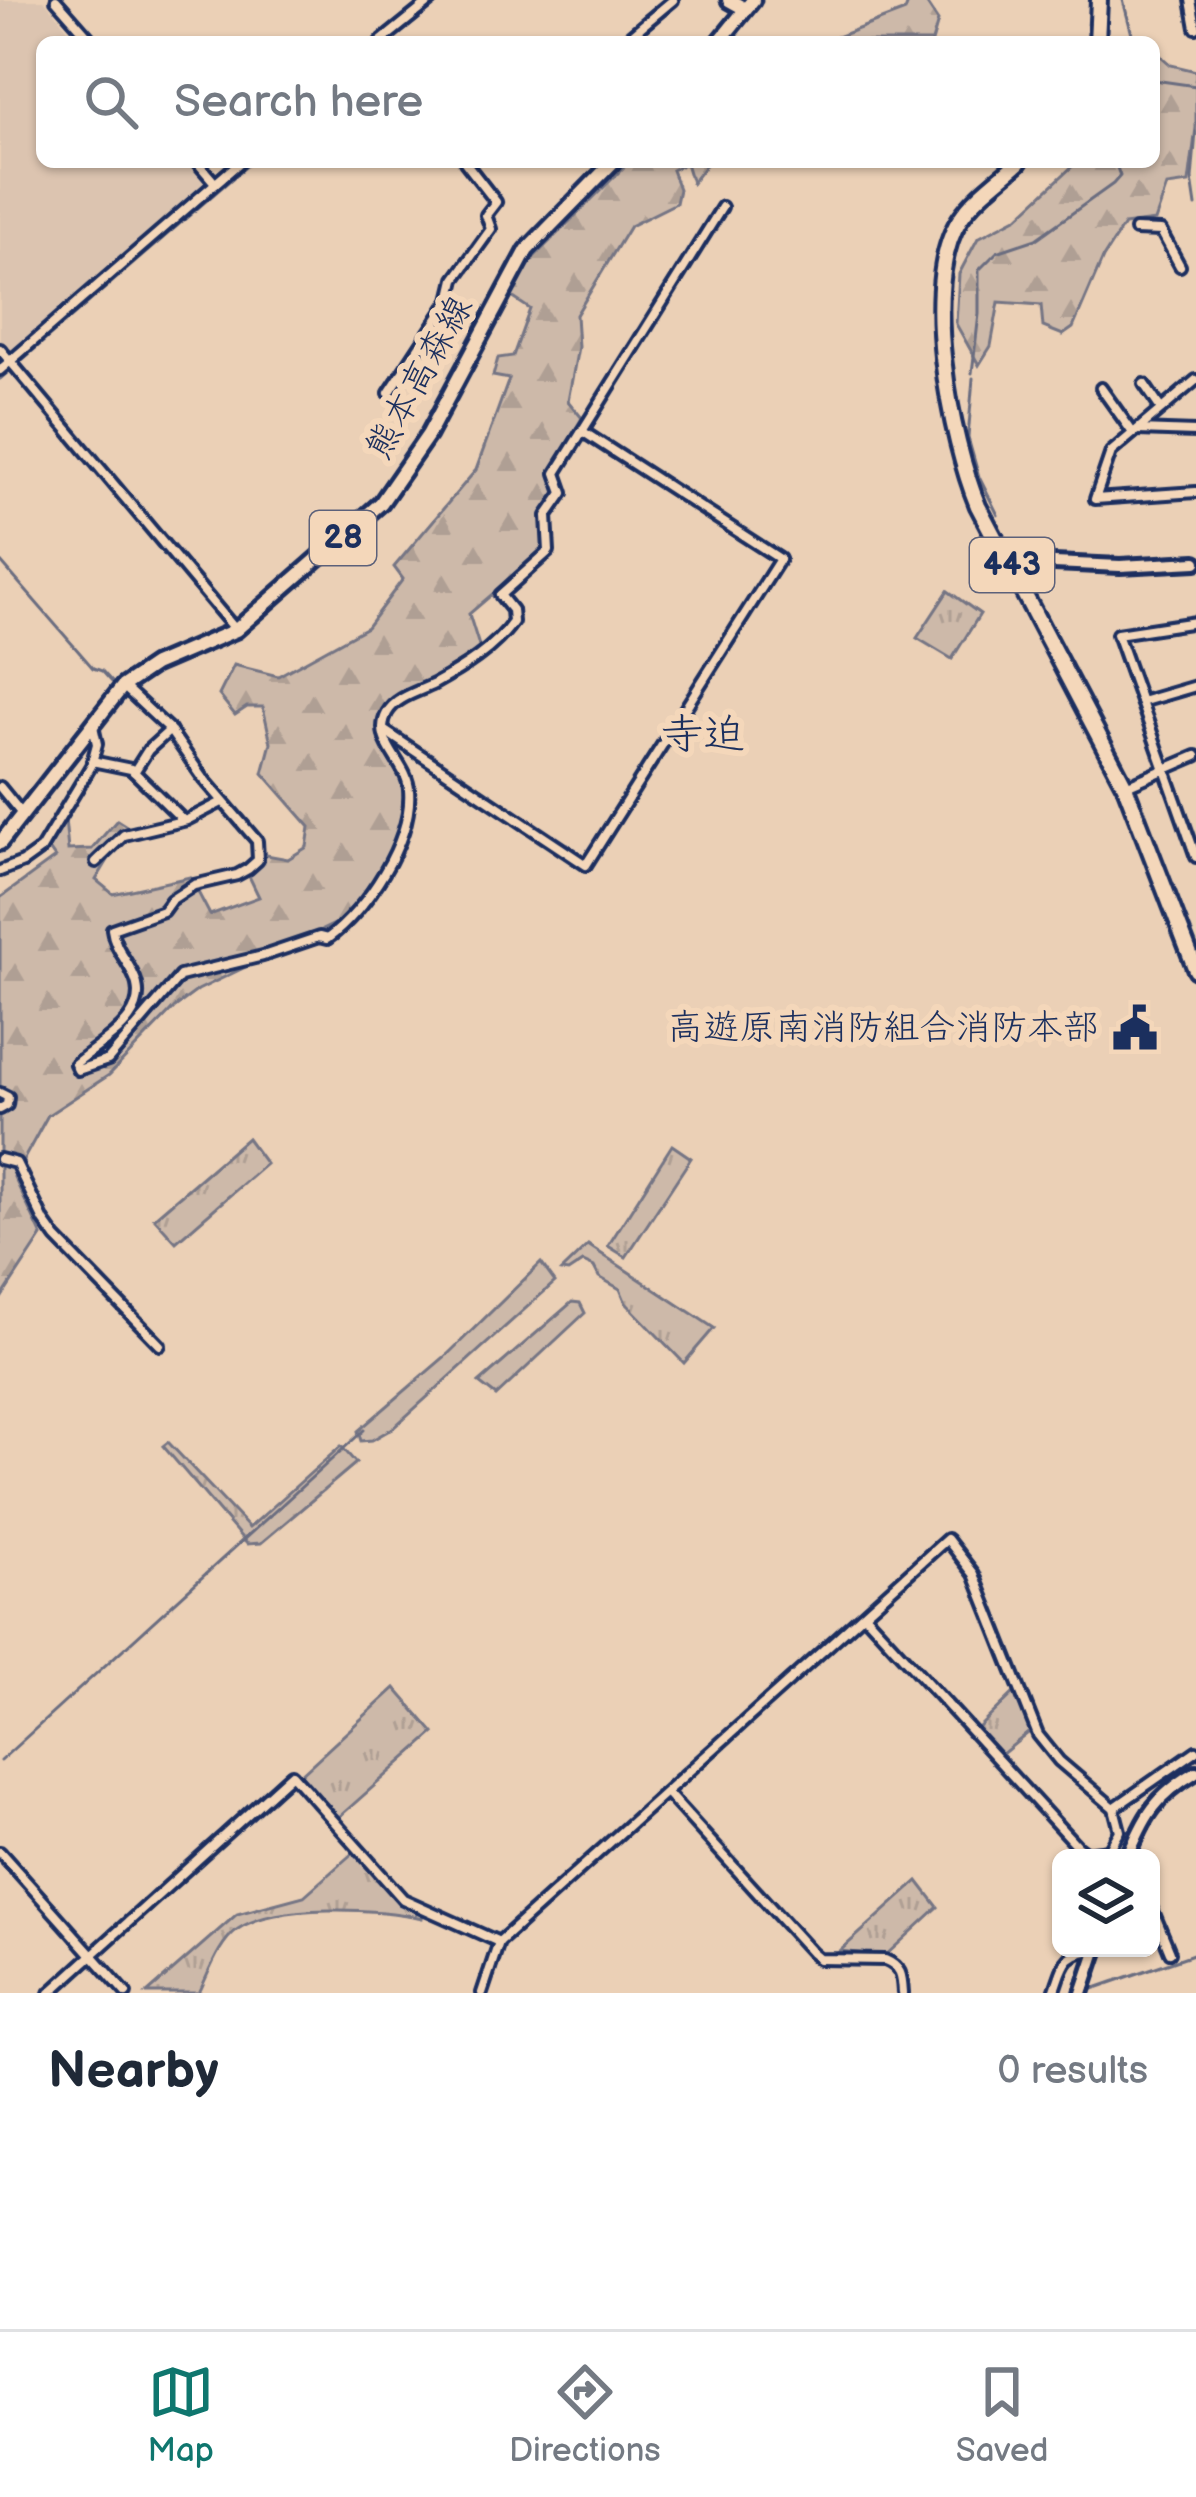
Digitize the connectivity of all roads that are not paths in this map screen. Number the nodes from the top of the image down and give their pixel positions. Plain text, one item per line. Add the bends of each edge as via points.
1 (56, 0) edge
2 (432, 0) edge
3 (673, 0) edge
4 (729, 0) edge
5 (1100, 0) edge
6 (1191, 0) edge
7 (749, 5) edge
8 (1193, 12) edge
9 (1196, 28) edge
10 (88, 36) edge
11 (387, 36) edge
12 (630, 36) edge
13 (724, 36) edge
14 (1097, 36) edge
15 (202, 168) edge
16 (233, 168) edge
17 (470, 168) edge
18 (607, 168) edge
19 (1013, 168) edge
20 (215, 183) junction
21 (722, 207) dead end
22 (1135, 230) dead end
23 (1180, 266) dead end
24 (0, 349) edge
25 (10, 361) junction
26 (0, 370) edge
27 (1196, 380) edge
28 (1144, 384) dead end
29 (1101, 388) dead end
30 (389, 393) dead end
31 (1161, 410) junction
32 (583, 431) junction
33 (1135, 432) junction
34 (1196, 432) edge
35 (1196, 493) edge
36 (1010, 561) junction
37 (1196, 562) edge
38 (1048, 563) junction
39 (1026, 591) junction
40 (1196, 622) edge
41 (236, 630) junction
42 (123, 686) junction
43 (1196, 686) edge
44 (1141, 702) junction
45 (93, 724) junction
46 (170, 730) junction
47 (383, 730) junction
48 (1196, 756) edge
49 (92, 761) junction
50 (134, 772) junction
51 (1166, 772) junction
52 (1125, 786) junction
53 (0, 787) edge
54 (222, 802) junction
55 (22, 814) junction
56 (183, 820) junction
57 (1191, 825) edge
58 (0, 843) edge
59 (1196, 857) edge
60 (96, 862) dead end
61 (0, 871) edge
62 (1193, 953) edge
63 (1196, 970) edge
64 (0, 1093) edge
65 (0, 1109) edge
66 (0, 1159) edge
67 (160, 1345) dead end
68 (866, 1615) junction
69 (1196, 1751) edge
70 (1196, 1772) edge
71 (667, 1793) junction
72 (1114, 1808) junction
73 (1082, 1849) edge
74 (1110, 1849) edge
75 (1131, 1849) edge
76 (0, 1852) edge
77 (1160, 1928) edge
78 (499, 1942) junction
79 (1170, 1952) dead end
80 (93, 1954) junction
81 (1067, 1957) edge
82 (1094, 1957) edge
83 (1084, 1989) edge
84 (50, 1993) edge
85 (126, 1993) edge
86 (482, 1993) edge
87 (903, 1993) edge
88 (1054, 1993) edge

1 - 10 street
2 - 11 street
3 - 12 street
4 - 7 main road
5 - 14 highway
6 - 8 street
7 - 13 main road
8 - 9 street
15 - 20 street
16 - 20 street
17 - 30 street via 496,202 487,215 491,229
18 - 41 main road, 熊本高森線 / 28 via 527,250 428,435 381,503
19 - 36 highway, 443 via 960,218 945,252 940,311 962,468
20 - 25 street
21 - 32 street
22 - 23 street via 1161,231
24 - 25 street
25 - 26 street
25 - 41 street
27 - 31 street
28 - 31 street
29 - 33 street
31 - 33 street
32 - 47 street via 556,473 562,493 547,517 549,550 500,595 513,622 479,656 398,701
32 - 47 street via 780,559 586,865
33 - 34 street
33 - 35 street via 1111,452 1095,499
36 - 38 street
36 - 39 highway, 443
37 - 38 street
38 - 39 street via 1032,571
39 - 52 highway, 443
40 - 44 street via 1118,634
41 - 42 main road, 熊本高森線 / 28
42 - 45 main road, 熊本高森線 / 28
42 - 46 street
43 - 44 street
44 - 51 street
45 - 49 street
45 - 55 main road, 熊本高森線 / 28
46 - 50 street
46 - 54 street
47 - 54 street via 410,790 406,823 355,917 327,939 180,976 108,1060 78,1070 75,1064 110,1041 138,998 112,929 258,860 257,841
48 - 51 street
49 - 50 street
49 - 61 street via 41,849
50 - 56 street
51 - 52 street
51 - 57 street
52 - 62 highway, 443
53 - 55 street
54 - 56 street
55 - 58 main road, 熊本高森線 / 28
56 - 60 street via 124,835
57 - 59 street
62 - 63 highway, 443
64 - 65 street via 8,1097
66 - 67 street via 16,1163 56,1238
68 - 71 street
68 - 72 street via 947,1539 974,1574 1037,1735
68 - 73 street
69 - 72 street
70 - 75 street via 1149,1809
71 - 78 street
71 - 87 street via 819,1959 895,1964
72 - 74 street via 1120,1831
76 - 80 street
77 - 79 street
78 - 80 street via 403,1899 292,1774
78 - 86 street
80 - 84 street
80 - 85 street
81 - 88 street
82 - 83 street

